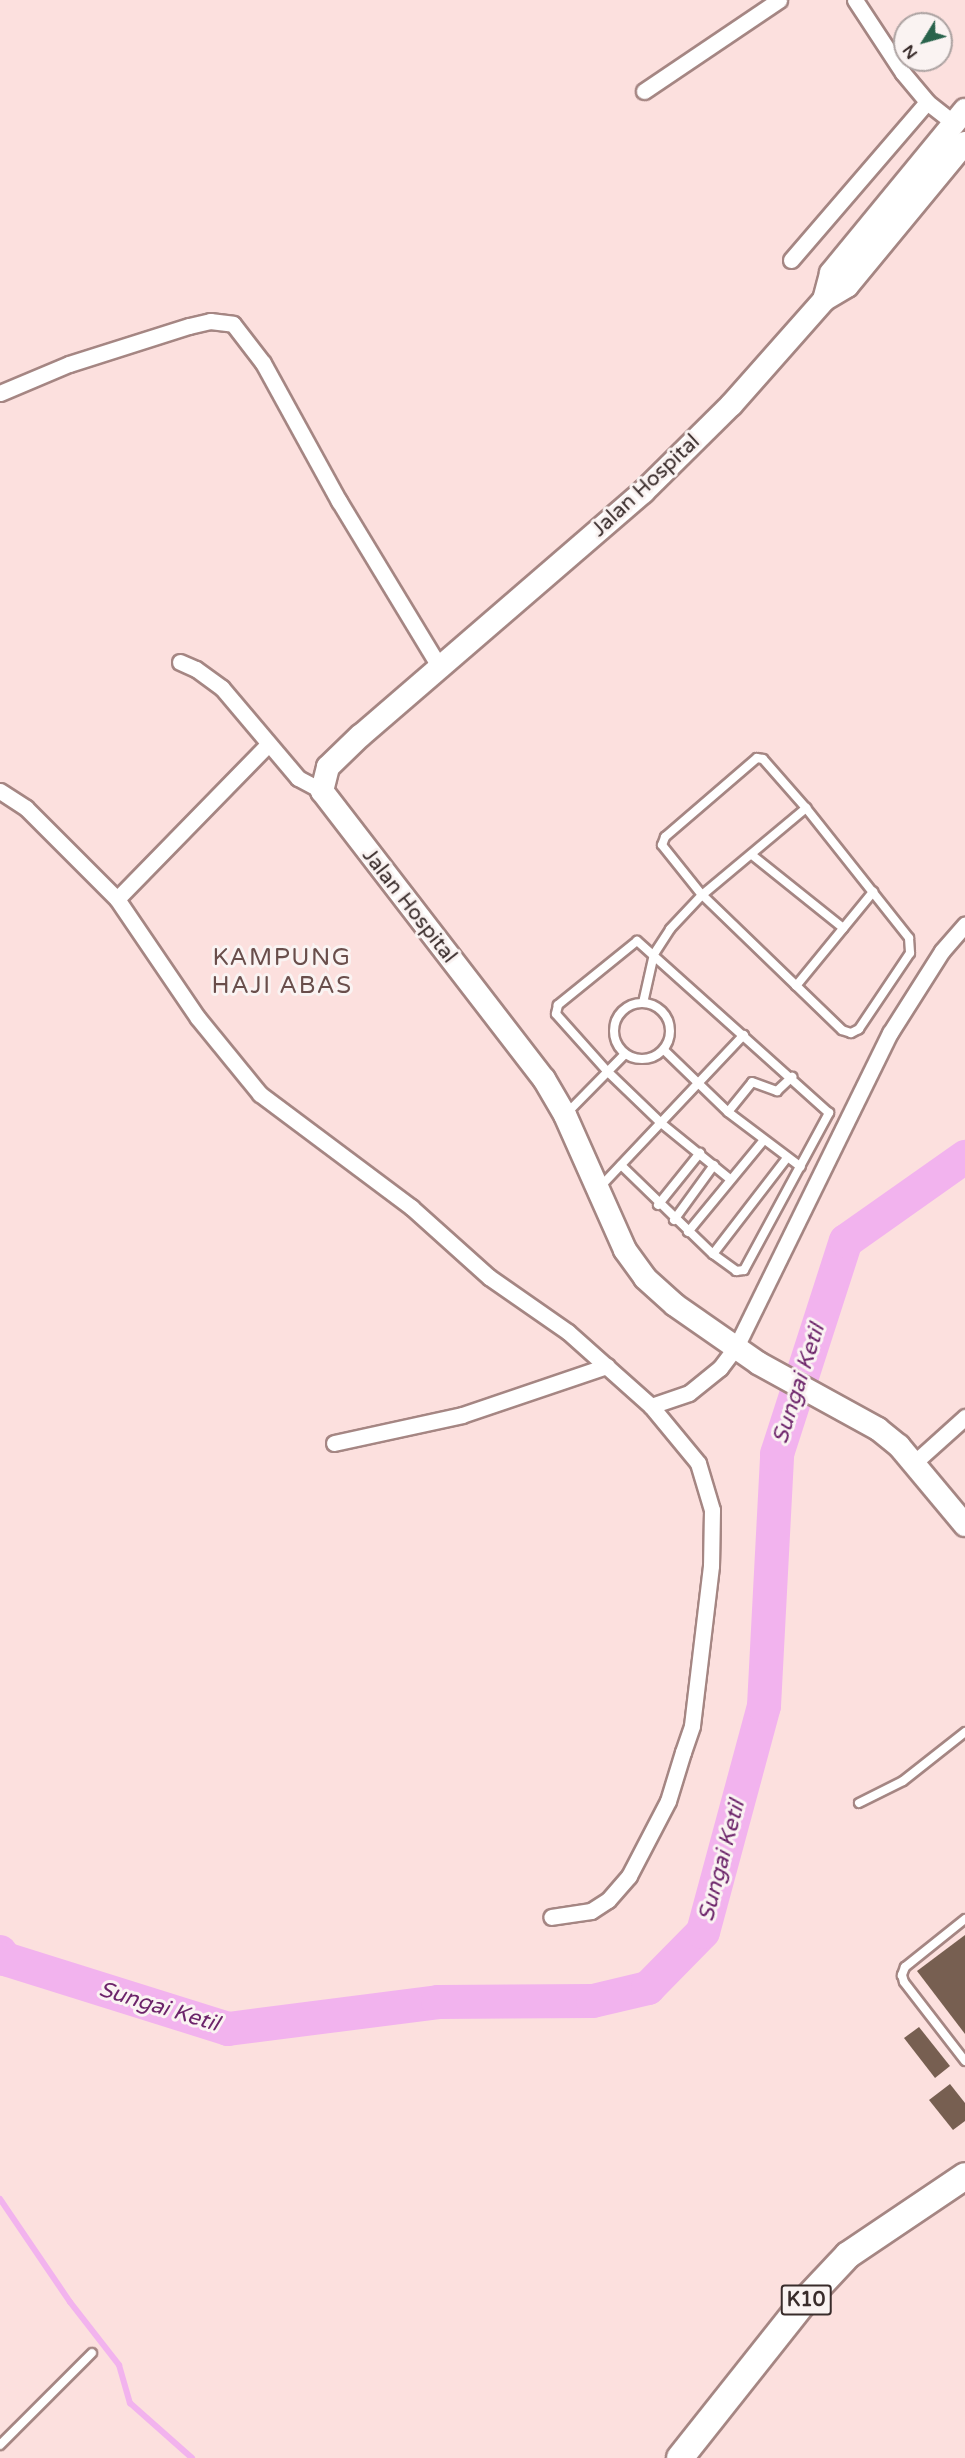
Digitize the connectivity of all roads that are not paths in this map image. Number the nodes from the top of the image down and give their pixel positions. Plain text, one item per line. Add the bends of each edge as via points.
1 (779, 0) edge
2 (855, 0) edge
3 (644, 91) dead end
4 (927, 102) junction
5 (961, 118) edge
6 (965, 143) edge
7 (946, 165) junction
8 (791, 260) dead end
9 (824, 300) junction
10 (0, 393) edge
11 (180, 662) dead end
12 (439, 666) junction
13 (268, 744) junction
14 (0, 791) edge
15 (322, 791) junction
16 (806, 808) junction
17 (752, 855) junction
18 (873, 892) junction
19 (702, 894) junction
20 (117, 899) junction
21 (965, 926) edge
22 (843, 928) junction
23 (654, 954) junction
24 (796, 986) junction
25 (643, 1003) junction
26 (744, 1035) junction
27 (664, 1050) junction
28 (625, 1054) junction
29 (607, 1071) junction
30 (792, 1077) junction
31 (698, 1084) junction
32 (728, 1112) junction
33 (565, 1115) junction
34 (661, 1123) junction
35 (763, 1141) junction
36 (700, 1154) junction
37 (787, 1158) junction
38 (621, 1165) junction
39 (714, 1165) junction
40 (801, 1167) junction
41 (730, 1179) junction
42 (597, 1189) junction
43 (658, 1205) junction
44 (674, 1220) junction
45 (688, 1232) junction
46 (713, 1254) junction
47 (736, 1347) junction
48 (608, 1366) junction
49 (651, 1406) junction
50 (965, 1418) edge
51 (334, 1443) dead end
52 (914, 1463) junction
53 (965, 1525) edge
54 (965, 1732) edge
55 (859, 1803) dead end
56 (551, 1917) dead end
57 (965, 1919) edge
58 (965, 2061) edge
59 (965, 2176) edge
60 (92, 2353) dead end
61 (0, 2445) edge
62 (680, 2458) edge

1 - 3 street
2 - 4 street
4 - 5 street
4 - 8 street
5 - 7 main road
5 - 9 main road, Jalan Hospital via 831,273
6 - 7 main road, Jalan Hospital
7 - 9 main road, Jalan Hospital via 847,286
9 - 12 main road, Jalan Hospital via 771,364 643,492
10 - 12 street via 69,364 189,326 210,321 232,324 257,353 339,501
11 - 13 street via 222,688
12 - 15 main road, Jalan Hospital via 336,759 323,778
13 - 15 street via 298,778
13 - 20 street
14 - 20 street via 26,808
15 - 33 main road, Jalan Hospital via 523,1051
16 - 17 lane
16 - 18 lane
16 - 19 lane via 763,759 749,763 662,842
17 - 19 lane
17 - 22 lane
18 - 22 lane
18 - 24 lane via 911,946 859,1029 851,1033 842,1030
19 - 23 lane via 670,929
19 - 24 lane
20 - 48 street via 198,1018 260,1094 411,1207 489,1276
21 - 47 street via 942,951 890,1034
22 - 24 lane
23 - 25 lane
23 - 26 lane
23 - 29 lane via 642,944 630,943 558,1005 561,1023
25 - 27 lane via 665,1014 670,1026
25 - 28 lane via 631,1005 615,1022 616,1040
26 - 30 lane
26 - 31 lane
27 - 28 lane via 646,1060
27 - 31 lane
28 - 29 lane
29 - 33 lane
29 - 34 lane
30 - 32 lane via 777,1091 752,1082
30 - 40 lane via 829,1113
31 - 32 lane
31 - 34 lane
32 - 35 lane
33 - 42 main road, Jalan Hospital
34 - 36 lane
34 - 38 lane
35 - 37 lane
35 - 41 lane
36 - 39 lane
36 - 43 lane
37 - 40 lane
37 - 46 lane
38 - 42 lane
38 - 43 lane
39 - 41 lane
39 - 44 lane
40 - 46 lane via 744,1270 736,1271
41 - 45 lane
42 - 47 main road, Jalan Hospital via 625,1250 645,1278 675,1305
43 - 44 lane
44 - 45 lane
45 - 46 lane
47 - 49 street via 715,1374 689,1393
47 - 52 main road, Jalan Hospital via 758,1363 847,1409 899,1446
48 - 49 street
48 - 51 street via 462,1415
49 - 56 street via 698,1463 712,1510 711,1566 692,1726 668,1800 629,1876 608,1900 591,1911
50 - 52 street
52 - 53 main road, Jalan Hospital
54 - 55 lane via 903,1781
57 - 58 lane via 905,1967 902,1974 904,1982
59 - 62 main road, K10 via 848,2255 802,2304
60 - 61 lane

